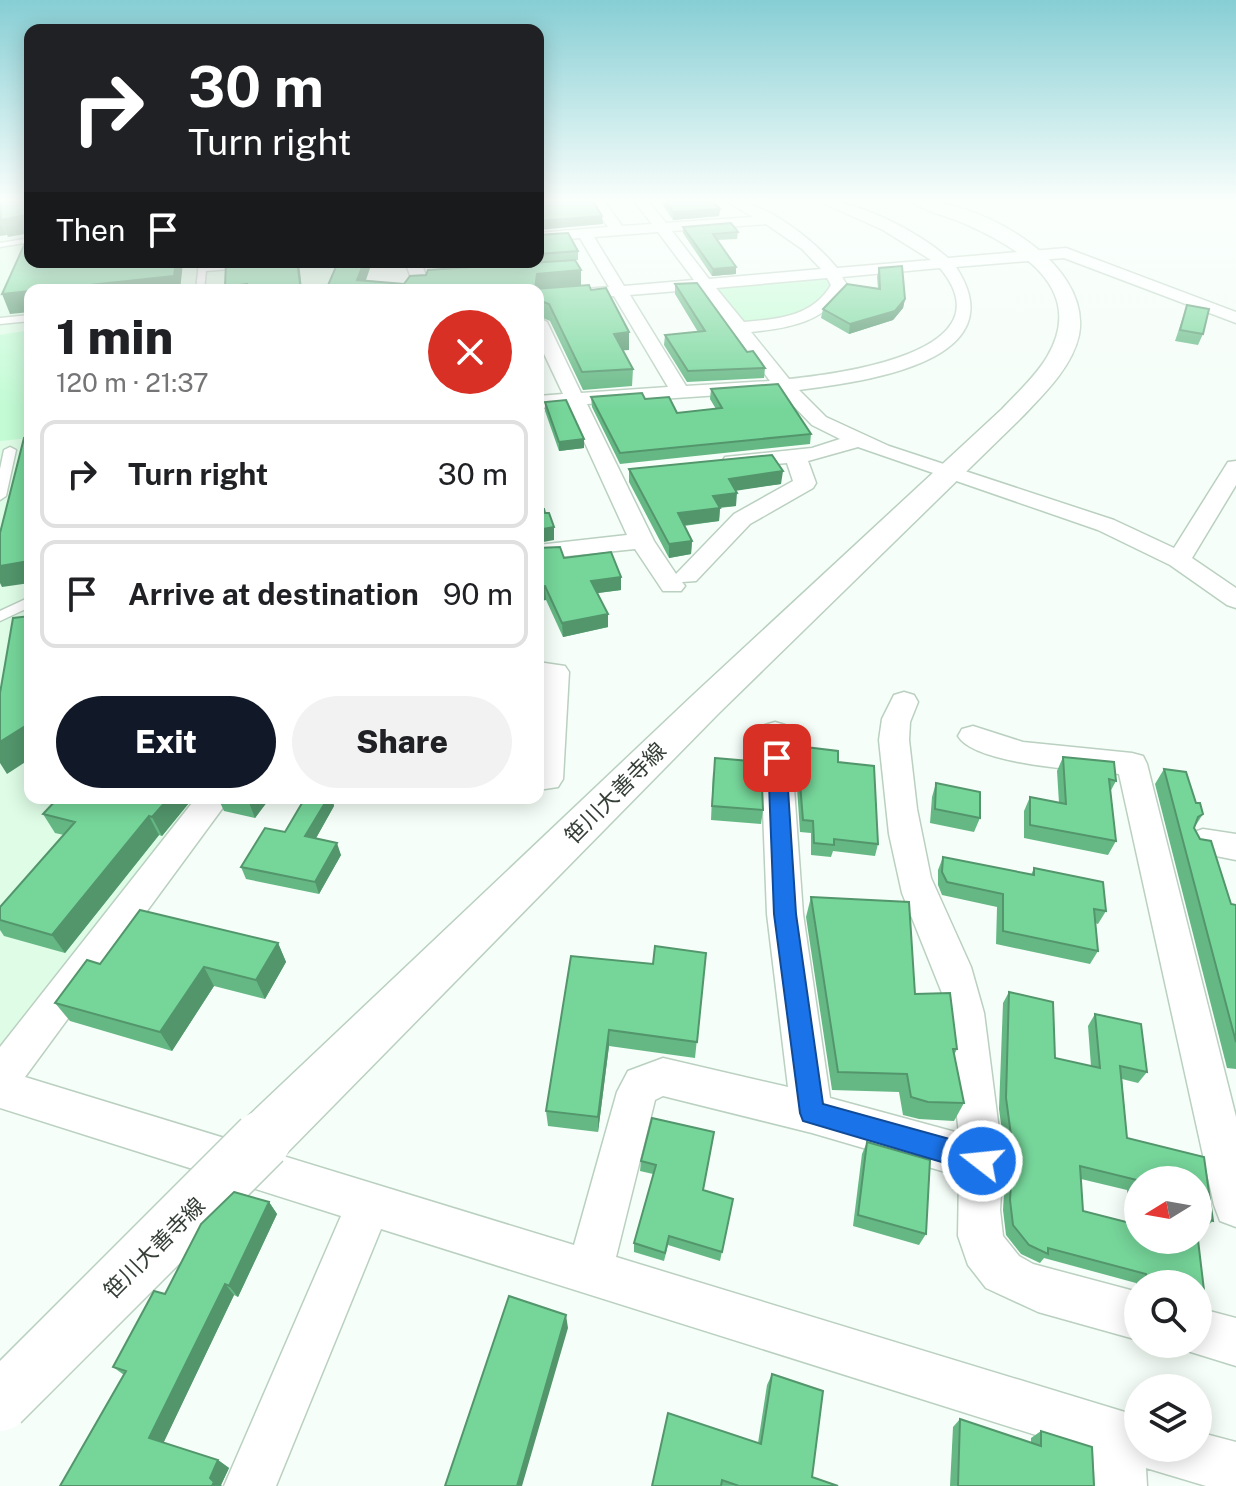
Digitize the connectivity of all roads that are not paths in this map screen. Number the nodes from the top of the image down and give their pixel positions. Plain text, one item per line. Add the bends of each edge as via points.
1 (414, 270) edge
2 (598, 270) edge
3 (694, 270) edge
4 (830, 270) edge
5 (875, 270) edge
6 (950, 270) edge
7 (1051, 270) edge
8 (1111, 270) edge
9 (834, 274) junction
10 (461, 283) edge
11 (704, 284) junction
12 (618, 292) junction
13 (544, 298) edge
14 (1236, 318) edge
15 (24, 319) edge
16 (0, 321) edge
17 (738, 328) junction
18 (545, 352) edge
19 (784, 386) junction
20 (680, 392) junction
21 (577, 399) junction
22 (544, 402) edge
23 (857, 440) junction
24 (10, 450) edge
25 (795, 456) junction
26 (718, 463) edge
27 (1236, 467) edge
28 (948, 471) junction
29 (0, 496) edge
30 (1225, 508) edge
31 (642, 541) junction
32 (544, 551) edge
33 (1179, 560) junction
34 (1236, 600) edge
35 (24, 604) edge
36 (0, 618) edge
37 (17, 629) edge
38 (544, 671) edge
39 (904, 702) dead end
40 (775, 732) dead end
41 (973, 736) dead end
42 (544, 779) edge
43 (209, 804) edge
44 (1203, 842) edge
45 (1236, 847) edge
46 (0, 1078) edge
47 (0, 1089) edge
48 (1224, 1105) edge
49 (812, 1113) junction
50 (982, 1161) junction
51 (369, 1204) junction
52 (1236, 1205) edge
53 (589, 1273) junction
54 (1124, 1312) edge
55 (1212, 1336) edge
56 (1236, 1342) edge
57 (0, 1402) edge
58 (1124, 1450) edge
59 (1195, 1462) edge
60 (1236, 1468) edge
61 (250, 1486) edge

1 - 10 street via 416,283
2 - 12 street
3 - 11 street
4 - 9 street
5 - 9 street
6 - 19 street via 964,298 963,319 944,343 897,364
7 - 28 street, 笹川大善寺線 via 1069,307 1063,346 1039,384
8 - 14 street
9 - 11 street
9 - 17 street via 836,292 814,313
11 - 12 street
11 - 17 street
12 - 13 street
12 - 20 street
15 - 16 lane
17 - 19 street
18 - 21 street
19 - 20 street
19 - 23 street via 819,421
20 - 21 street
21 - 22 street
21 - 31 street via 619,473
23 - 25 street
23 - 28 street
24 - 29 lane
25 - 26 street
25 - 31 street via 805,483 742,519 680,581
27 - 30 street
28 - 33 street via 1106,525
28 - 57 street, 笹川大善寺線, bridge
30 - 33 street
31 - 32 street
33 - 34 street
35 - 36 lane
36 - 37 lane
38 - 42 street via 555,672
39 - 50 street via 895,725 896,759 910,858 920,895 958,979
40 - 49 street via 785,914
41 - 48 street via 1021,753 1132,764
43 - 46 street
44 - 45 street
47 - 51 street
48 - 52 street
49 - 50 street
49 - 53 street via 663,1077 642,1085
50 - 54 street via 977,1216 992,1264 1042,1290
51 - 53 street
51 - 61 street
53 - 58 street
55 - 56 street
59 - 60 street

